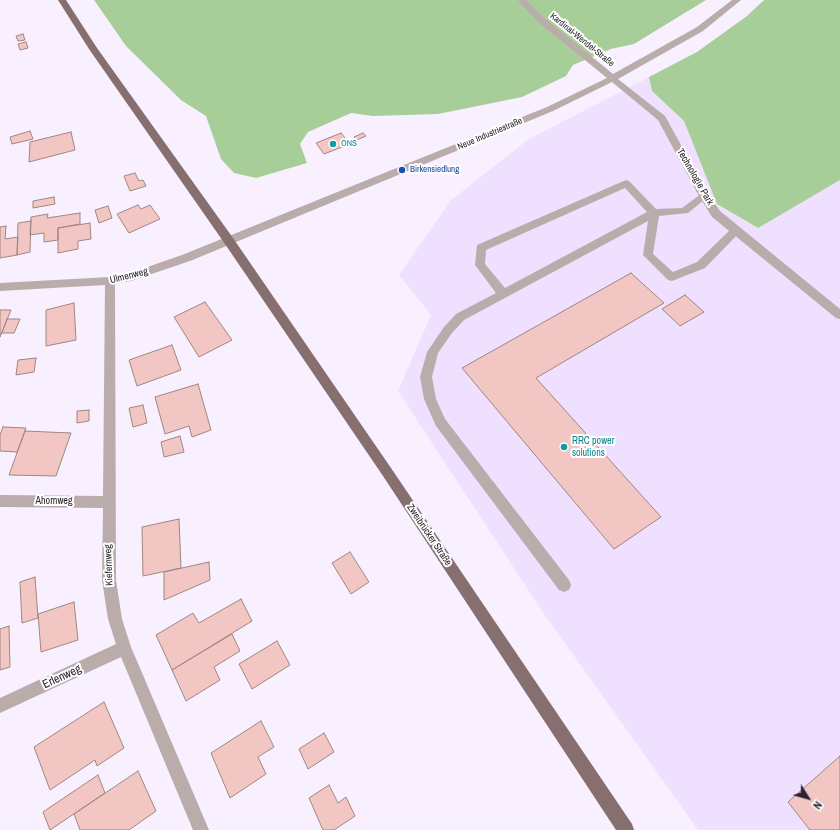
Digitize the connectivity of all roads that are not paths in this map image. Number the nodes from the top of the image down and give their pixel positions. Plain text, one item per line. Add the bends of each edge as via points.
1 (62, 0) edge
2 (522, 0) edge
3 (737, 0) edge
4 (613, 78) junction
5 (704, 196) junction
6 (654, 213) junction
7 (736, 231) junction
8 (229, 240) junction
9 (110, 282) junction
10 (0, 287) edge
11 (503, 294) junction
12 (840, 315) edge
13 (0, 501) edge
14 (109, 502) junction
15 (564, 585) dead end
16 (124, 648) junction
17 (0, 706) edge
18 (202, 830) edge
19 (626, 830) edge

1 - 8 main road, Zweibrücker Straße via 93,49
2 - 4 street, Kardinal-Wendel-Straße via 569,44
3 - 4 street, Neue Industriestraße via 700,29
4 - 5 street, Technologie Park via 662,118
4 - 8 street, Neue Industriestraße via 542,112
5 - 6 street via 684,211
5 - 7 street, Technologie Park via 716,214
6 - 7 street via 648,255 672,277 701,265
6 - 11 street
6 - 11 street via 626,183 481,248 480,265
7 - 12 street, Technologie Park
8 - 9 street, Ulmenweg via 155,269
8 - 19 main road, Zweibrücker Straße
9 - 10 street, Ulmenweg
9 - 14 street, Kiefernweg
11 - 15 street via 460,317 448,330 433,352 426,377 430,399 440,422
13 - 14 street, Ahornweg
14 - 16 street, Kiefernweg via 109,580 115,619
16 - 17 street, Erlenweg
16 - 18 street, Kiefernweg

